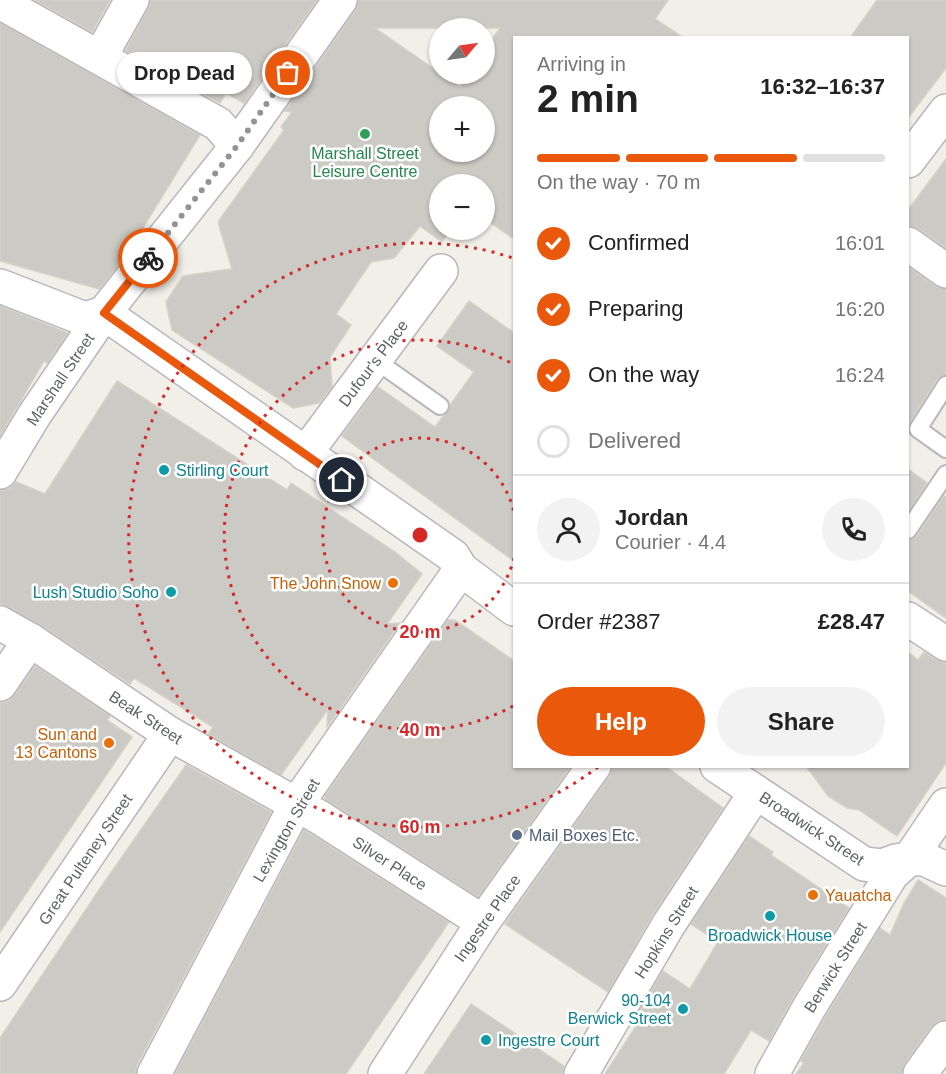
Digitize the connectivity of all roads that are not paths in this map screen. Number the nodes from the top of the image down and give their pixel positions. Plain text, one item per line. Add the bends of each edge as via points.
1 (132, 0) edge
2 (340, 0) edge
3 (0, 2) edge
4 (100, 57) junction
5 (946, 111) edge
6 (237, 146) junction
7 (909, 160) edge
8 (909, 245) edge
9 (441, 271) dead end
10 (946, 271) edge
11 (0, 286) edge
12 (104, 313) junction
13 (375, 360) junction
14 (946, 385) edge
15 (440, 406) dead end
16 (946, 449) edge
17 (305, 454) junction
18 (0, 472) edge
19 (946, 474) edge
20 (909, 529) edge
21 (461, 569) junction
22 (513, 608) edge
23 (909, 620) edge
24 (0, 623) edge
25 (30, 640) junction
26 (946, 644) edge
27 (0, 684) edge
28 (170, 734) junction
29 (593, 768) edge
30 (720, 768) edge
31 (756, 792) junction
32 (296, 805) junction
33 (946, 805) edge
34 (910, 858) junction
35 (946, 868) edge
36 (483, 922) junction
37 (0, 984) edge
38 (946, 1038) edge
39 (154, 1074) edge
40 (385, 1074) edge
41 (581, 1074) edge
42 (772, 1074) edge
43 (920, 1074) edge

1 - 4 street
2 - 6 street, Marshall Street
3 - 4 street
4 - 6 street via 218,124
5 - 7 street
6 - 12 street, Marshall Street
8 - 10 street
9 - 13 street, Dufour's Place
11 - 12 street via 85,319
12 - 17 street
12 - 18 street, Marshall Street
13 - 15 lane
13 - 17 street, Dufour's Place
14 - 16 lane via 918,429
17 - 21 street via 453,556
19 - 20 lane
21 - 22 street
21 - 32 street, Lexington Street
23 - 26 street
24 - 25 street, Beak Street
25 - 27 street
25 - 28 street, Beak Street
28 - 32 street, Beak Street
28 - 37 street, Great Pulteney Street
29 - 36 street, Ingestre Place
30 - 31 street, Broadwick Street
31 - 34 street, Broadwick Street via 864,864 882,866
31 - 41 street, Hopkins Street via 669,924
32 - 36 street, Silver Place
32 - 39 street, Lexington Street
33 - 34 street, Berwick Street
34 - 35 street, Broadwick Street via 922,858
34 - 42 street, Berwick Street via 892,874
36 - 40 street, Ingestre Place
38 - 43 street

